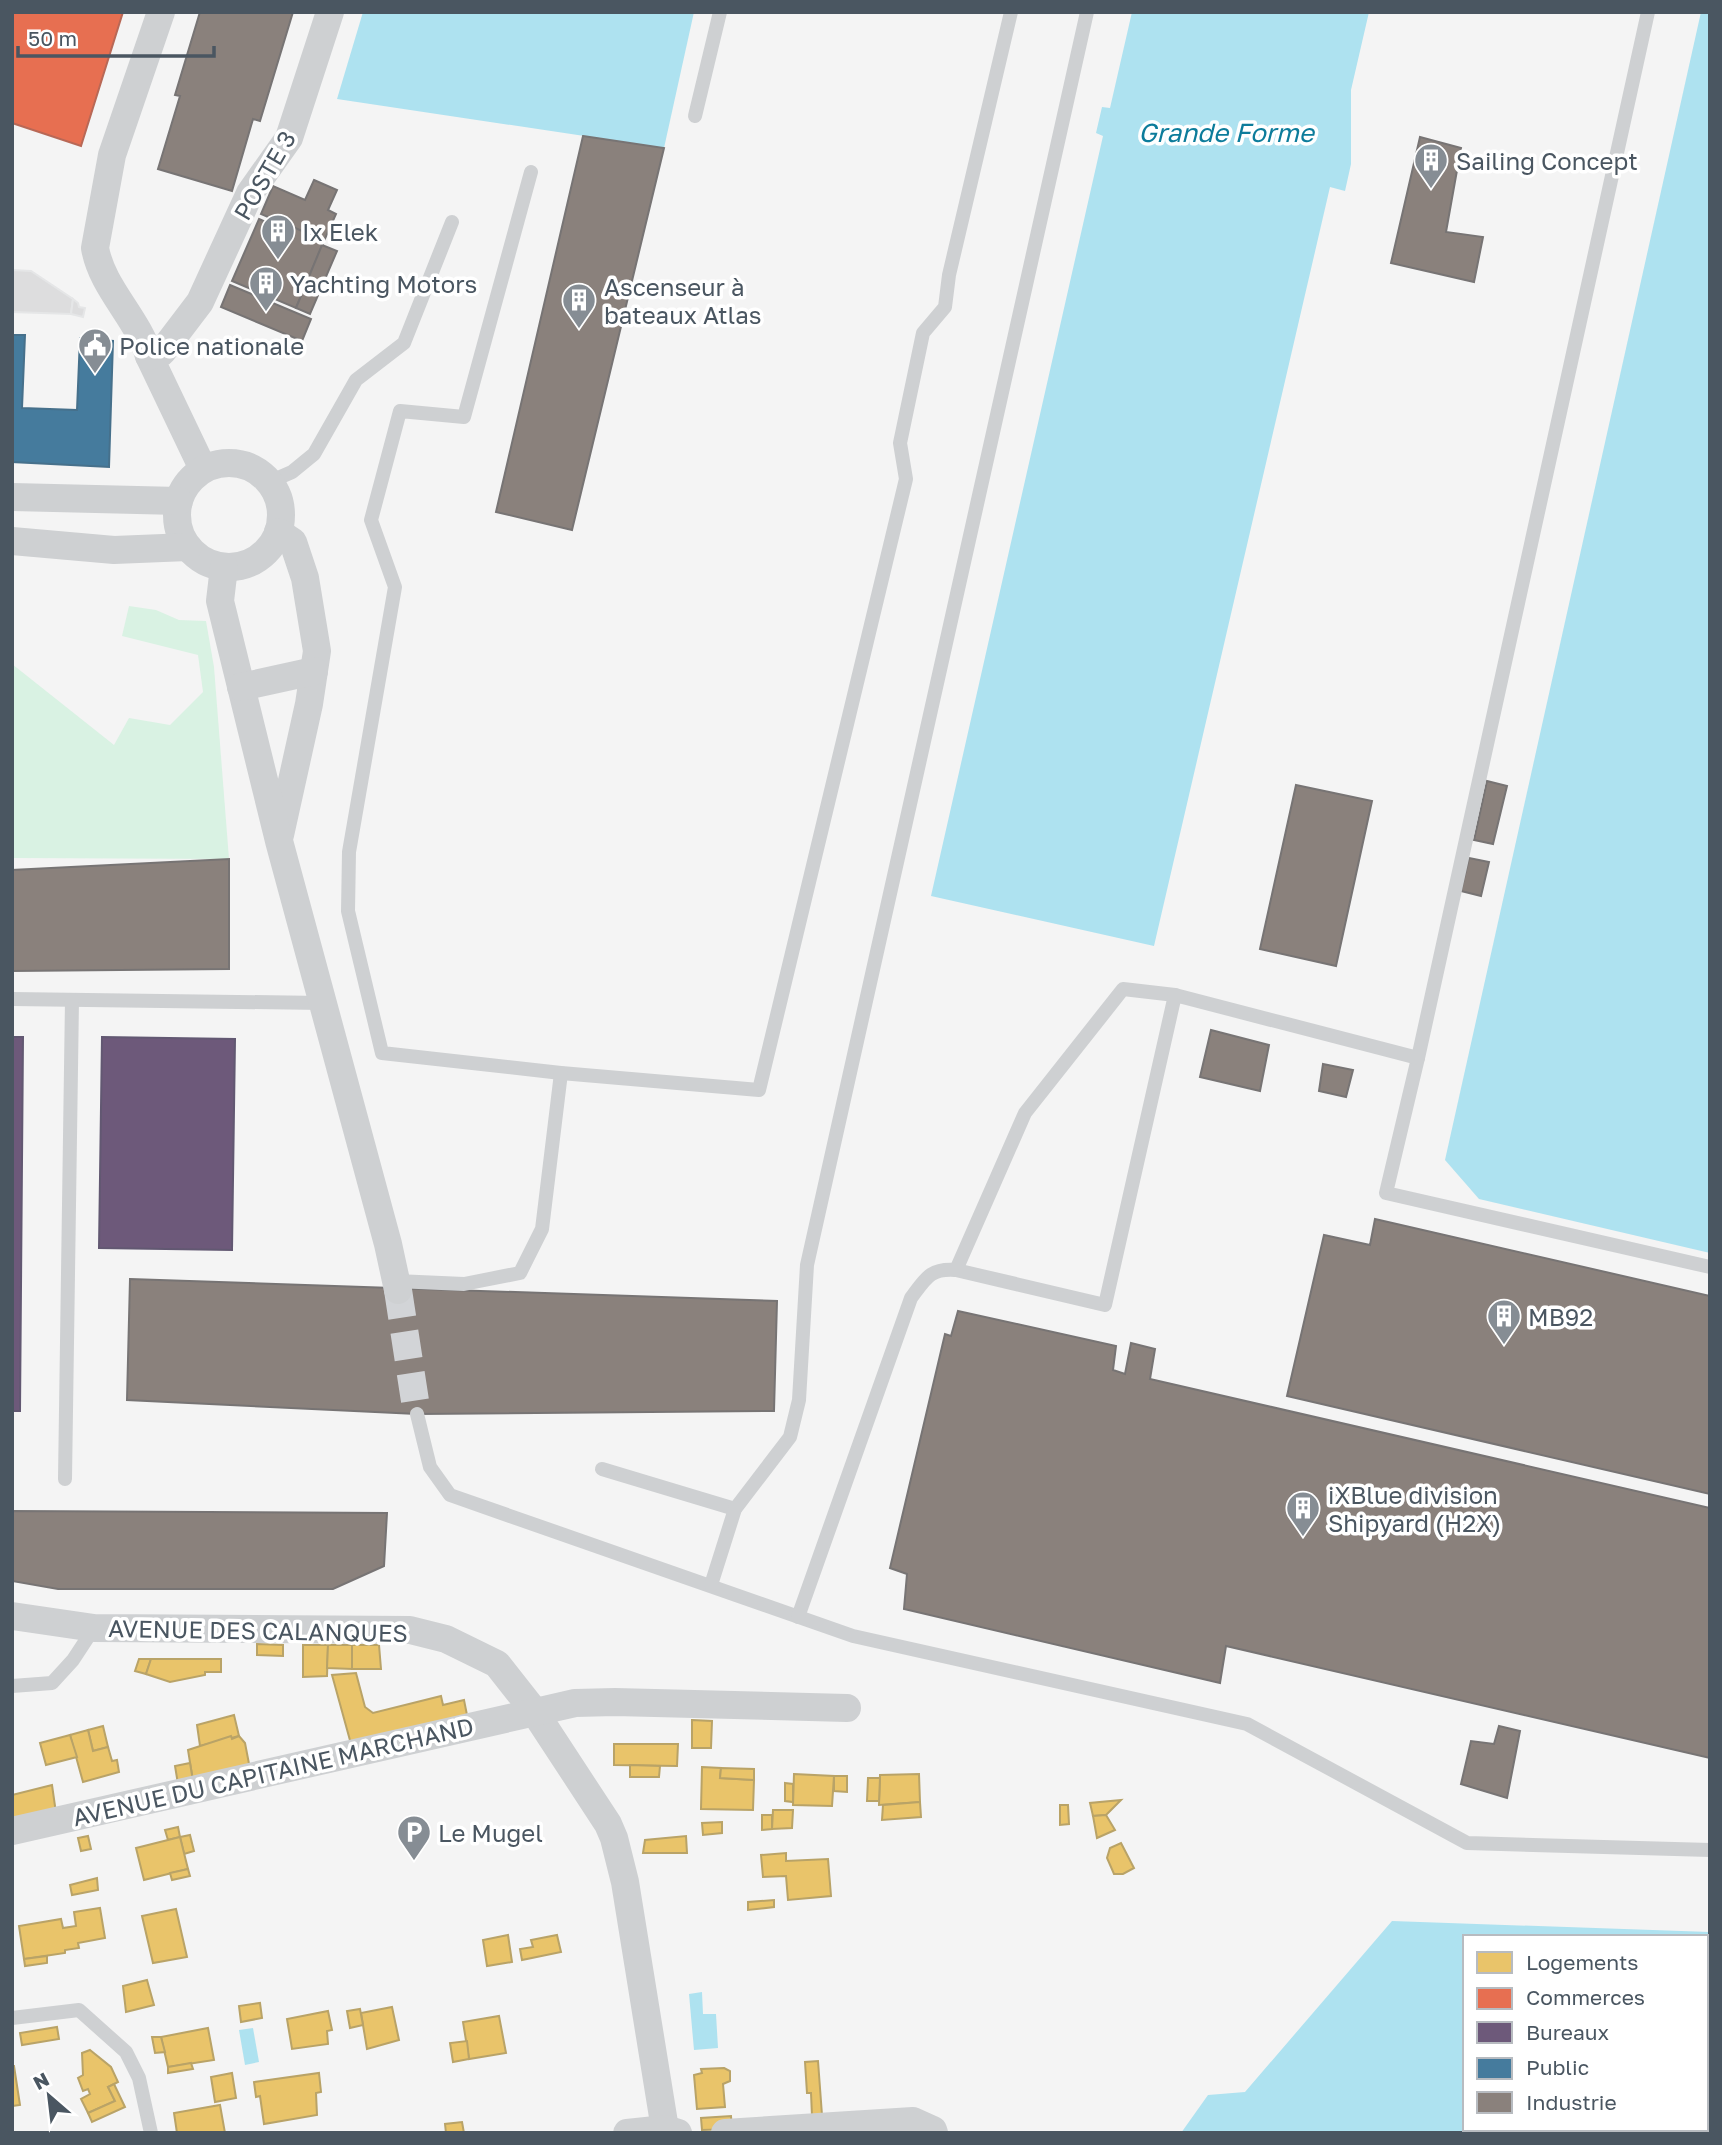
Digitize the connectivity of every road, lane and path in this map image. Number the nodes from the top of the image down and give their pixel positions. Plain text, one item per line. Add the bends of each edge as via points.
1 (161, 12) edge
2 (330, 12) edge
3 (720, 12) edge
4 (1010, 12) edge
5 (1087, 12) edge
6 (1648, 12) edge
7 (695, 116) dead end
8 (531, 172) dead end
9 (452, 222) dead end
10 (149, 356) junction
11 (203, 470) junction
12 (269, 482) junction
13 (12, 497) edge
14 (179, 501) junction
15 (278, 532) junction
16 (12, 541) edge
17 (188, 547) junction
18 (224, 567) junction
19 (314, 671) junction
20 (241, 688) junction
21 (279, 841) junction
22 (1175, 995) junction
23 (12, 999) edge
24 (72, 1000) junction
25 (323, 1003) junction
26 (1418, 1058) junction
27 (561, 1073) junction
28 (1710, 1267) edge
29 (956, 1270) junction
30 (397, 1286) joint
31 (417, 1414) tunnel mouth
32 (602, 1469) dead end
33 (65, 1479) dead end
34 (735, 1508) junction
35 (711, 1585) junction
36 (12, 1616) edge
37 (798, 1617) junction
38 (94, 1629) junction
39 (12, 1686) edge
40 (847, 1707) dead end
41 (534, 1711) junction
42 (12, 1831) edge
43 (1710, 1850) edge
44 (12, 2018) edge
45 (671, 2131) edge
46 (151, 2133) edge
47 (627, 2133) edge
48 (725, 2133) edge
49 (934, 2133) edge

1 - 10 street via 112,155 95,248 97,260 144,339
2 - 10 street, POSTE 3 via 289,138 250,193 200,302 162,352
3 - 7 lane
4 - 27 lane via 945,307 923,333 900,443 906,480 759,1090
5 - 34 lane via 807,1265 799,1400 790,1437
6 - 26 lane
8 - 27 lane via 464,417 400,411 371,520 396,587 349,852 348,911 382,1053
9 - 12 lane via 404,343 356,380 314,454 292,472
10 - 11 street
11 - 12 street via 222,463 240,464
11 - 14 street via 192,478
12 - 15 street via 278,497
13 - 14 street
14 - 17 street via 177,525
15 - 18 street via 257,559
15 - 19 street via 293,542 306,578 317,651
16 - 17 street via 114,550
17 - 18 street via 208,563
18 - 20 street via 220,601
19 - 20 street
19 - 21 street
20 - 21 street
21 - 25 street
22 - 26 lane
22 - 29 lane via 1123,989 1033,1102
22 - 29 lane via 1105,1305
23 - 24 lane
24 - 25 lane
24 - 33 lane
25 - 30 street
26 - 28 lane via 1386,1193
27 - 30 lane via 542,1229 520,1273 464,1284
29 - 37 lane via 941,1269 928,1276 911,1298
31 - 35 lane via 430,1467 450,1496
32 - 34 lane
34 - 35 lane
35 - 37 lane
36 - 38 street, AVENUE DES CALANQUES
37 - 43 lane via 853,1636 1247,1724 1468,1843
38 - 39 lane via 52,1683
38 - 41 street, AVENUE DES CALANQUES via 410,1630 446,1639 497,1664
40 - 41 street, AVENUE DU CAPITAINE MARCHAND via 615,1702
41 - 42 street, AVENUE DU CAPITAINE MARCHAND
41 - 45 street, AVENUE DES CALANQUES via 614,1838
44 - 46 lane via 79,2010 126,2052 139,2078
45 - 47 street
48 - 49 street via 913,2121

